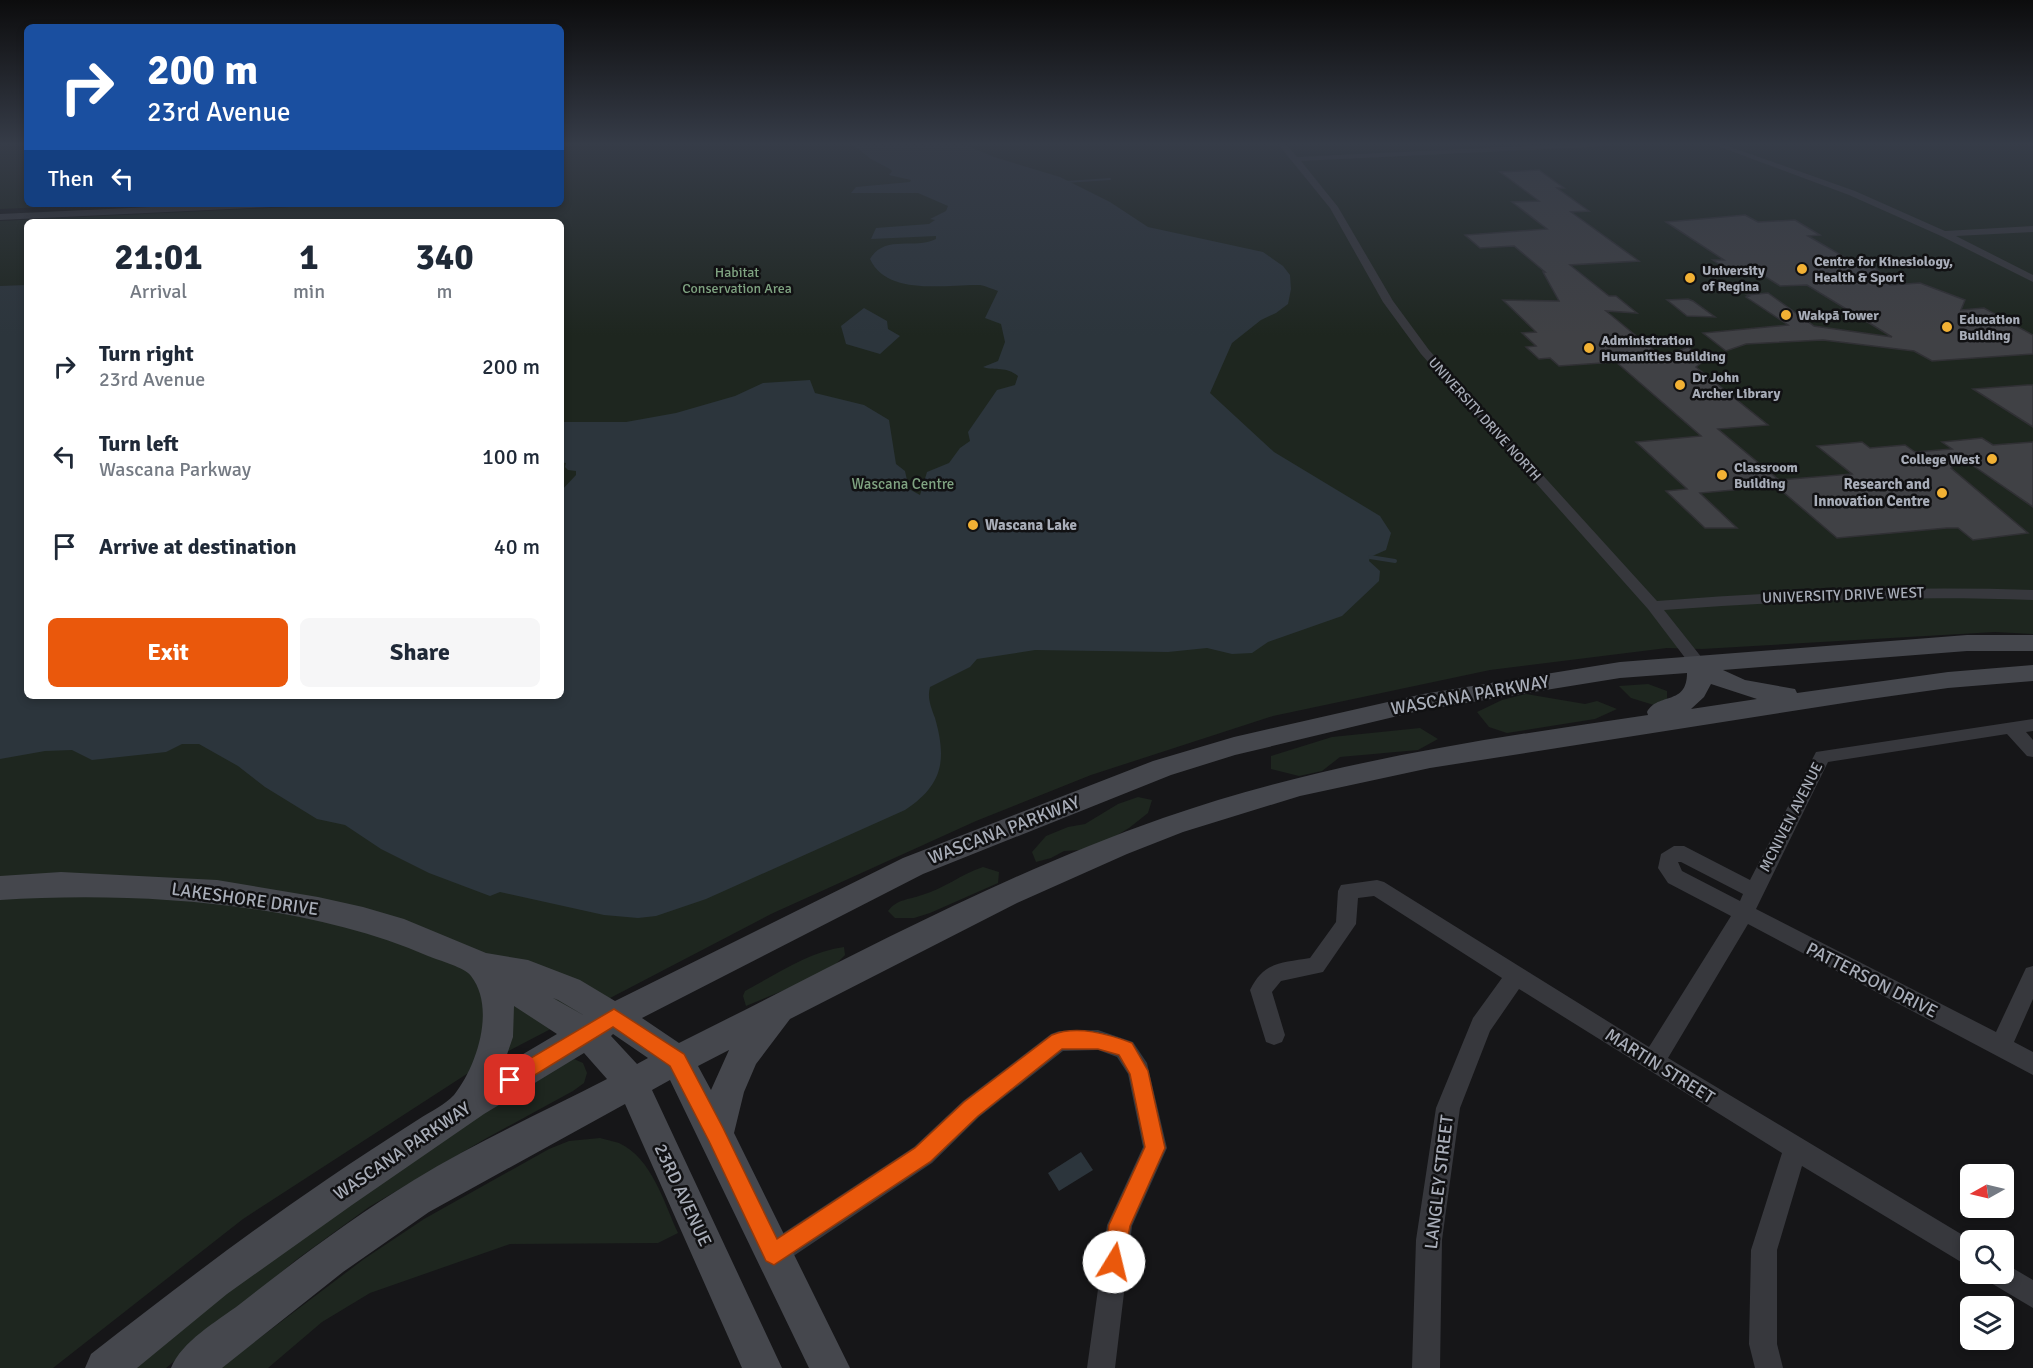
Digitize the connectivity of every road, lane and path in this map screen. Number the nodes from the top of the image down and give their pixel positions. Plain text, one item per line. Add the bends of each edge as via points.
1 (192, 208) edge
2 (1334, 208) edge
3 (1885, 208) edge
4 (0, 217) edge
5 (2033, 229) edge
6 (1944, 234) junction
7 (2033, 279) edge
8 (2033, 595) edge
9 (1653, 606) junction
10 (2033, 643) edge
11 (1698, 663) junction
12 (2033, 673) edge
13 (1817, 699) junction
14 (2033, 725) edge
15 (2011, 727) junction
16 (1563, 736) junction
17 (2033, 751) edge
18 (0, 888) edge
19 (1754, 891) junction
20 (1743, 914) junction
21 (480, 964) junction
22 (2033, 975) edge
23 (1515, 977) junction
24 (783, 1008) junction
25 (600, 1025) junction
26 (1274, 1035) dead end
27 (2001, 1046) junction
28 (677, 1060) junction
29 (1653, 1062) junction
30 (2033, 1064) edge
31 (631, 1081) junction
32 (465, 1108) junction
33 (716, 1134) junction
34 (1795, 1149) junction
35 (1960, 1249) edge
36 (774, 1254) junction
37 (2014, 1282) edge
38 (2033, 1294) edge
39 (105, 1368) edge
40 (191, 1368) edge
41 (762, 1368) edge
42 (830, 1368) edge
43 (1101, 1368) edge
44 (1426, 1368) edge
45 (1770, 1368) edge

1 - 4 street
2 - 9 street, UNIVERSITY DRIVE NORTH via 1388,302 1425,352
3 - 6 street
5 - 6 street
6 - 7 street
8 - 9 street, UNIVERSITY DRIVE WEST via 1943,592 1713,600
9 - 11 street, UNIVERSITY DRIVE NORTH
10 - 11 main road, WASCANA PARKWAY via 1968,643
11 - 13 main road via 1724,683
11 - 16 main road via 1701,677 1685,704
11 - 25 main road, WASCANA PARKWAY via 1620,670 1423,702 1234,746 1162,768 913,866
12 - 13 main road
13 - 16 main road
14 - 15 street, MCNIVEN AVENUE
15 - 17 street
15 - 19 street, MCNIVEN AVENUE via 1822,757
16 - 24 main road via 1320,781 1174,824 996,900
18 - 21 main road, LAKESHORE DRIVE via 61,884 217,892 363,919
19 - 20 street, MCNIVEN AVENUE
19 - 20 street, PATTERSON DRIVE via 1684,854 1668,859 1668,868 1675,877
20 - 27 street, PATTERSON DRIVE
20 - 29 street, MCNIVEN AVENUE
21 - 25 main road, LAKESHORE DRIVE via 558,1019
21 - 32 main road via 497,995 499,1020 488,1067
22 - 27 street
23 - 26 street, MARTIN STREET via 1377,888 1348,891 1346,924 1316,966 1275,973 1261,990
23 - 29 street, MARTIN STREET
23 - 44 street, LANGLEY STREET via 1481,1026 1448,1108 1429,1240
24 - 28 main road
24 - 33 main road via 744,1054 727,1092
25 - 28 main road
25 - 31 main road, 23RD AVENUE
25 - 32 main road, WASCANA PARKWAY
27 - 30 street, PATTERSON DRIVE
28 - 31 main road
28 - 33 main road
29 - 34 street, MARTIN STREET
31 - 40 main road via 420,1196 320,1265
31 - 41 main road, 23RD AVENUE
32 - 39 main road, WASCANA PARKWAY via 214,1281
33 - 36 main road
34 - 35 street, MARTIN STREET
34 - 45 street via 1764,1250 1763,1344
36 - 42 main road
36 - 43 street via 922,1155 971,1109 1059,1041 1098,1040 1125,1049 1139,1071 1155,1148 1120,1225
37 - 38 street

